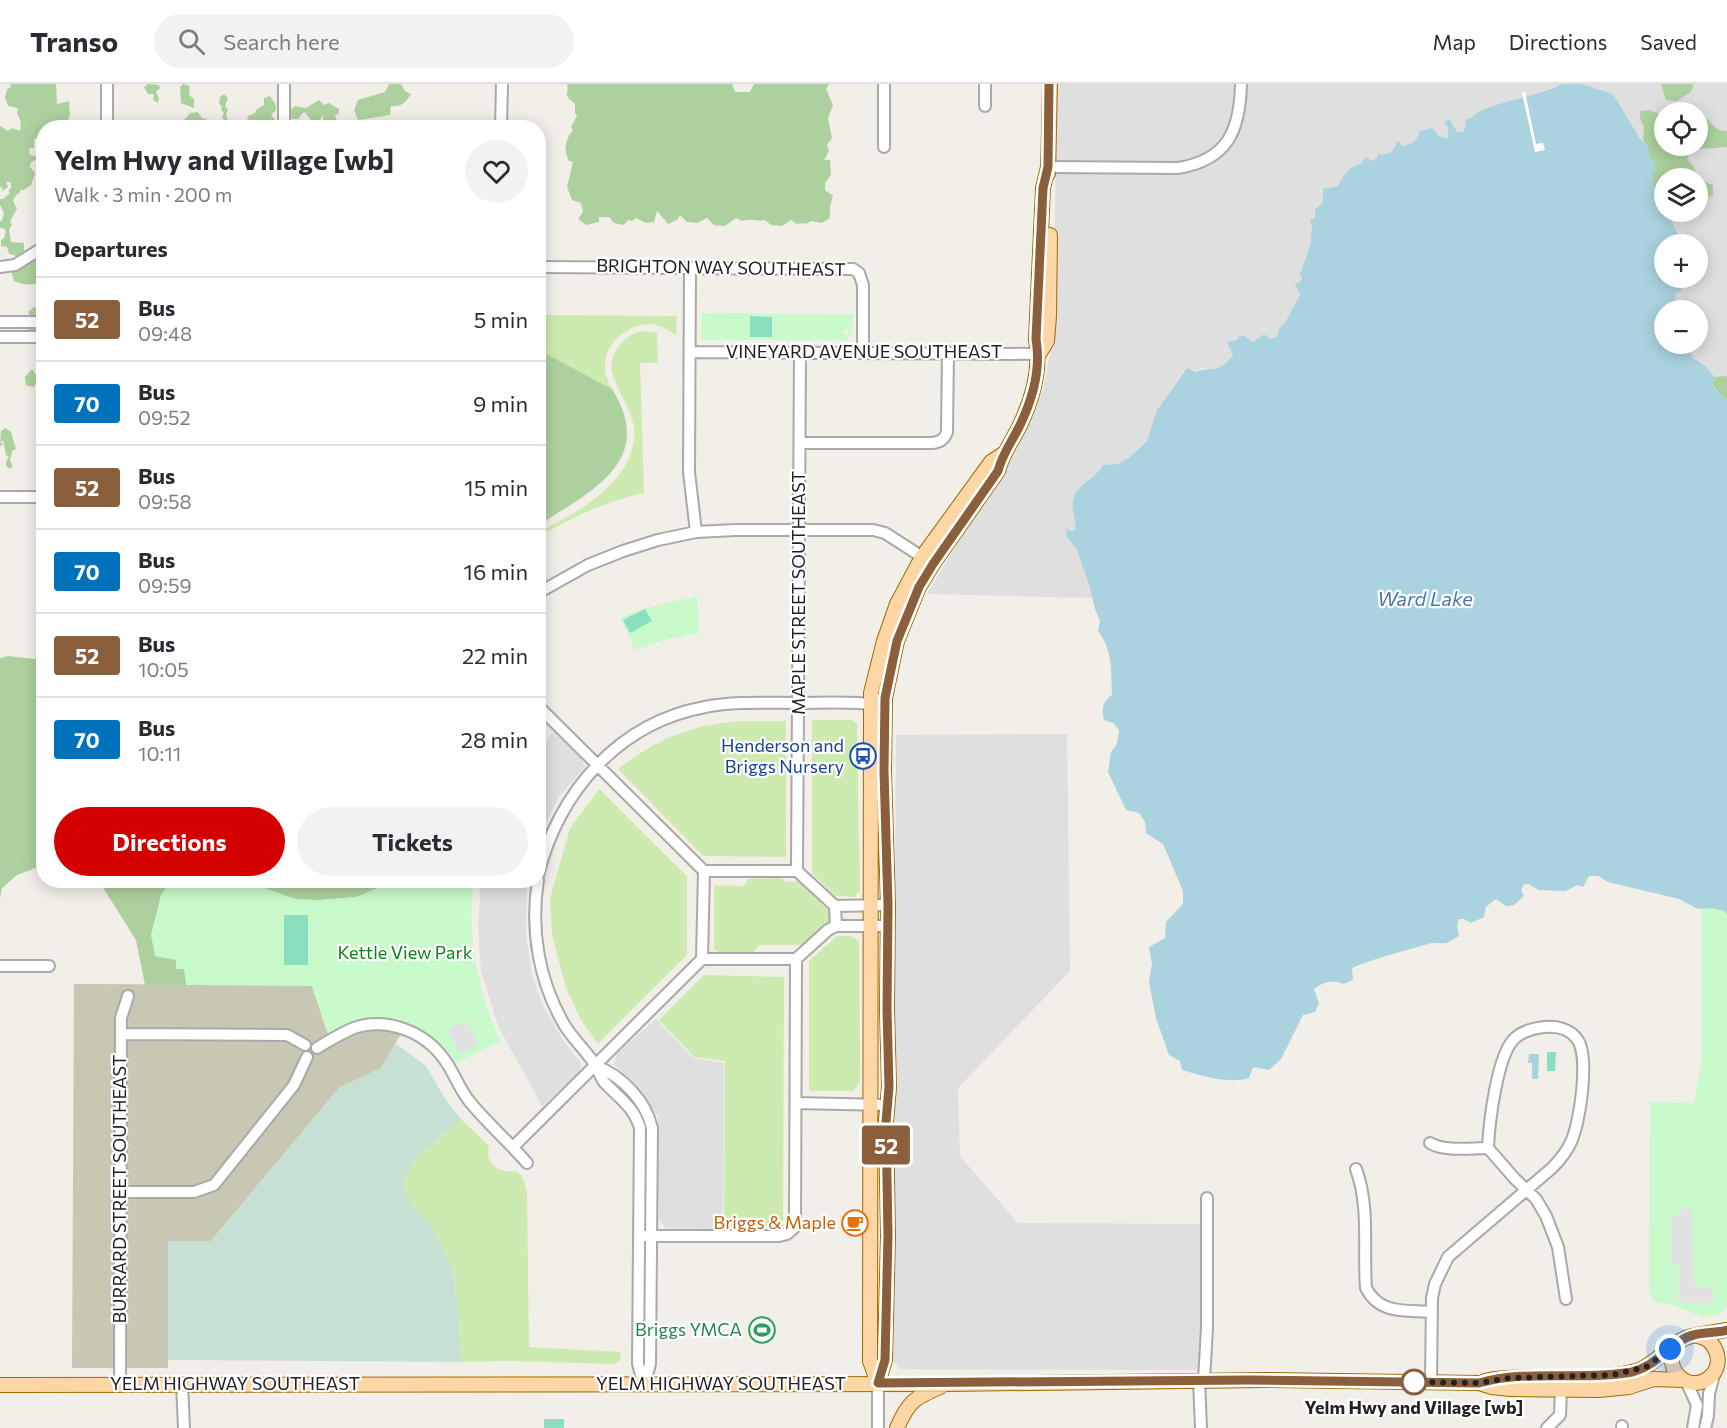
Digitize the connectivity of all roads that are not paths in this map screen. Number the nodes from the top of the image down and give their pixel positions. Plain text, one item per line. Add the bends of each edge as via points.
1 (107, 84) edge
2 (284, 84) edge
3 (502, 84) edge
4 (884, 84) edge
5 (985, 84) edge
6 (1050, 84) edge
7 (1241, 84) edge
8 (985, 106) dead end
9 (107, 120) edge
10 (284, 120) edge
11 (501, 120) edge
12 (884, 147) dead end
13 (1048, 167) junction
14 (36, 252) edge
15 (0, 267) edge
16 (546, 267) edge
17 (690, 267) junction
18 (0, 321) edge
19 (36, 321) edge
20 (0, 338) edge
21 (36, 338) edge
22 (690, 352) junction
23 (800, 352) junction
24 (863, 352) junction
25 (948, 352) junction
26 (1039, 354) junction
27 (800, 443) junction
28 (0, 497) edge
29 (36, 497) edge
30 (799, 530) junction
31 (696, 532) junction
32 (927, 560) junction
33 (546, 588) edge
34 (799, 703) junction
35 (870, 703) junction
36 (885, 706) junction
37 (546, 714) edge
38 (598, 765) junction
39 (546, 846) edge
40 (797, 871) junction
41 (704, 872) junction
42 (537, 888) edge
43 (888, 905) junction
44 (835, 906) junction
45 (871, 906) junction
46 (836, 926) junction
47 (872, 926) junction
48 (888, 926) junction
49 (702, 959) junction
50 (796, 959) junction
51 (0, 966) edge
52 (50, 966) dead end
53 (128, 996) dead end
54 (121, 1034) junction
55 (305, 1045) junction
56 (317, 1048) junction
57 (307, 1057) junction
58 (596, 1066) junction
59 (796, 1104) junction
60 (870, 1105) junction
61 (887, 1105) junction
62 (1430, 1143) dead end
63 (513, 1147) junction
64 (1488, 1148) junction
65 (527, 1163) dead end
66 (1356, 1169) dead end
67 (1525, 1189) junction
68 (120, 1192) junction
69 (1207, 1198) dead end
70 (639, 1236) junction
71 (651, 1236) junction
72 (1566, 1299) dead end
73 (1430, 1312) junction
74 (1727, 1330) edge
75 (1692, 1336) junction
76 (1677, 1344) junction
77 (1727, 1353) edge
78 (1716, 1369) junction
79 (1202, 1380) junction
80 (1684, 1381) junction
81 (1431, 1382) junction
82 (182, 1383) junction
83 (878, 1383) junction
84 (1479, 1383) junction
85 (120, 1384) junction
86 (947, 1384) junction
87 (0, 1385) edge
88 (644, 1385) junction
89 (1561, 1389) junction
90 (184, 1428) edge
91 (878, 1428) edge
92 (897, 1428) edge
93 (1201, 1428) edge
94 (1548, 1428) edge
95 (1694, 1428) edge
96 (1705, 1428) edge

1 - 9 street
2 - 10 street
3 - 11 street
4 - 12 street
5 - 8 street
6 - 13 main road
7 - 13 street via 1234,132 1208,160 1178,168
13 - 26 main road via 1043,188 1036,339
14 - 15 street via 15,265
16 - 17 street, BRIGHTON WAY SOUTHEAST
17 - 22 street
17 - 24 street, BRIGHTON WAY SOUTHEAST via 854,269 863,285
18 - 19 street
20 - 21 street
22 - 23 street, VINEYARD AVENUE SOUTHEAST
22 - 31 street via 689,479
23 - 24 street, VINEYARD AVENUE SOUTHEAST
23 - 27 street, MAPLE STREET SOUTHEAST
24 - 25 street, VINEYARD AVENUE SOUTHEAST
25 - 26 street, VINEYARD AVENUE SOUTHEAST
25 - 27 street via 947,432 940,442
26 - 32 main road via 1031,397 998,471
27 - 30 street, MAPLE STREET SOUTHEAST
28 - 29 street
30 - 31 street
30 - 32 street via 885,532
30 - 34 street, MAPLE STREET SOUTHEAST
31 - 33 street via 623,551 588,564
32 - 35 main road via 897,604
32 - 36 main road via 897,641
34 - 35 street
34 - 38 street via 725,704 690,711 646,729
34 - 40 street, MAPLE STREET SOUTHEAST
35 - 36 street
35 - 45 main road
36 - 43 main road
37 - 38 street
38 - 39 street via 563,809
38 - 41 street
40 - 41 street
40 - 44 street
41 - 49 street
42 - 58 street via 536,932 545,980 565,1025
43 - 45 street
43 - 48 main road
44 - 45 street
44 - 46 street
45 - 47 main road
46 - 47 street
46 - 50 street
47 - 48 street
47 - 60 main road
48 - 61 main road
49 - 50 street
49 - 58 street
50 - 59 street
51 - 52 street
53 - 54 street, BURRARD STREET SOUTHEAST
54 - 55 street via 287,1035
54 - 68 street, BURRARD STREET SOUTHEAST
55 - 56 street via 310,1043
55 - 57 street via 303,1053
56 - 57 street via 315,1056
56 - 63 street via 365,1025 401,1027 438,1052 469,1102
57 - 68 street via 294,1085 214,1185 194,1192
58 - 63 street
58 - 70 street via 602,1080 637,1117 640,1128
58 - 71 street via 612,1072 649,1114
59 - 60 street
59 - 71 street via 796,1221 792,1231 779,1236
60 - 61 street
60 - 83 main road via 870,1361
61 - 83 main road via 885,1360
62 - 64 street via 1452,1148
63 - 65 street
64 - 67 street
64 - 67 street via 1494,1100 1513,1039 1530,1029 1545,1027 1566,1030 1575,1036 1583,1061 1576,1128 1565,1154
66 - 73 street via 1365,1203 1365,1280 1371,1298 1390,1309
67 - 72 street via 1536,1199 1554,1234
67 - 73 street via 1448,1257 1435,1284
68 - 85 street, BURRARD STREET SOUTHEAST
69 - 79 street via 1208,1317
70 - 71 street
70 - 88 street via 638,1364
71 - 88 street via 650,1364
73 - 81 street
74 - 75 main road
75 - 76 main road
75 - 78 main road via 1713,1344 1718,1354
76 - 80 main road via 1671,1363
76 - 84 main road, YELM HIGHWAY SOUTHEAST via 1635,1371
77 - 78 main road
78 - 80 main road via 1703,1381
78 - 96 street
79 - 81 main road, YELM HIGHWAY SOUTHEAST
79 - 86 main road, YELM HIGHWAY SOUTHEAST
79 - 93 street
80 - 89 main road, YELM HIGHWAY SOUTHEAST via 1654,1379 1629,1387
80 - 95 street via 1696,1404
81 - 84 main road, YELM HIGHWAY SOUTHEAST
82 - 85 main road, YELM HIGHWAY SOUTHEAST
82 - 88 main road, YELM HIGHWAY SOUTHEAST
82 - 90 street
83 - 86 main road, YELM HIGHWAY SOUTHEAST
83 - 88 main road, YELM HIGHWAY SOUTHEAST
83 - 91 street
84 - 89 main road, YELM HIGHWAY SOUTHEAST via 1509,1389
85 - 87 main road, YELM HIGHWAY SOUTHEAST
86 - 92 main road via 915,1398 903,1412
89 - 94 street via 1560,1415

